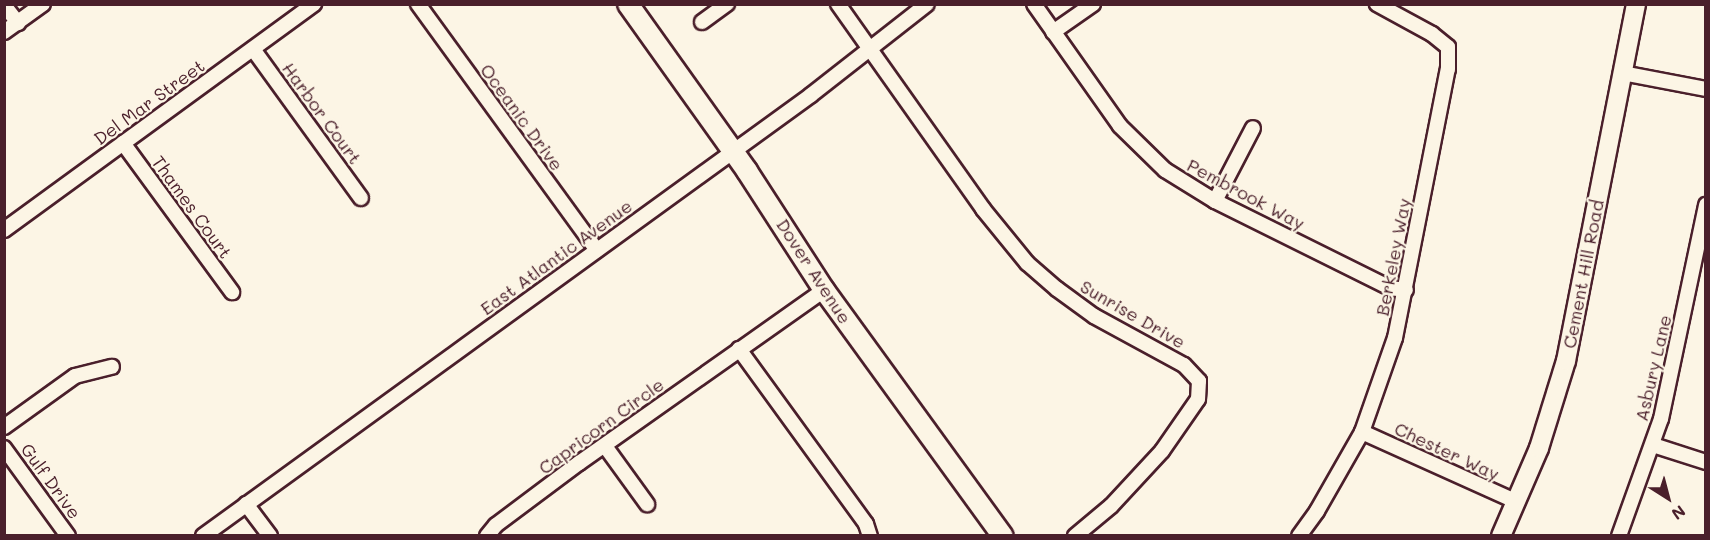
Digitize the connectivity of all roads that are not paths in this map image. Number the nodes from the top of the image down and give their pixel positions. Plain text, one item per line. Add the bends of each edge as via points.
1 (4, 4) edge
2 (43, 4) edge
3 (314, 4) edge
4 (418, 4) edge
5 (628, 4) edge
6 (727, 4) edge
7 (838, 4) edge
8 (927, 4) edge
9 (1034, 4) edge
10 (1093, 4) edge
11 (1377, 4) edge
12 (1636, 4) edge
13 (702, 22) dead end
14 (18, 23) junction
15 (4, 32) edge
16 (1053, 32) junction
17 (253, 49) junction
18 (869, 49) junction
19 (1622, 74) junction
20 (1706, 89) edge
21 (1253, 128) dead end
22 (123, 143) junction
23 (733, 152) junction
24 (361, 198) dead end
25 (1215, 201) junction
26 (1706, 205) edge
27 (4, 230) edge
28 (597, 250) junction
29 (1701, 256) edge
30 (824, 290) junction
31 (1406, 290) junction
32 (232, 292) dead end
33 (739, 349) junction
34 (112, 367) dead end
35 (4, 427) edge
36 (1362, 432) junction
37 (605, 446) junction
38 (1653, 446) junction
39 (4, 448) edge
40 (1706, 462) edge
41 (1517, 502) junction
42 (246, 504) junction
43 (647, 504) dead end
44 (68, 536) edge
45 (203, 536) edge
46 (270, 536) edge
47 (488, 536) edge
48 (870, 536) edge
49 (1003, 536) edge
50 (1075, 536) edge
51 (1299, 536) edge
52 (1501, 536) edge
53 (1619, 536) edge

1 - 14 street
2 - 14 street
3 - 17 street, Del Mar Street
4 - 28 street, Oceanic Drive
5 - 23 main road, Dover Avenue
6 - 13 street
7 - 18 street, Sunrise Drive
8 - 18 street, East Atlantic Avenue
9 - 16 street, Pembrook Way
10 - 16 street
11 - 31 street, Berkeley Way via 1448,46 1448,69
12 - 19 street, Cement Hill Road
14 - 15 street
16 - 25 street, Pembrook Way via 1120,126 1143,151 1180,181
17 - 22 street, Del Mar Street
17 - 24 street, Harbor Court
18 - 23 street, East Atlantic Avenue
18 - 50 street, Sunrise Drive via 982,209 1027,263 1094,316 1184,365 1199,381 1198,399 1162,452 1111,506
19 - 20 street
19 - 41 street, Cement Hill Road via 1566,361 1539,448
21 - 25 street
22 - 27 street, Del Mar Street
22 - 32 street, Thames Court
23 - 28 street, East Atlantic Avenue
23 - 30 main road, Dover Avenue
25 - 31 street, Pembrook Way via 1390,288
26 - 29 street, Asbury Lane
28 - 42 street, East Atlantic Avenue
29 - 38 street, Asbury Lane
30 - 33 street, Capricorn Circle
30 - 49 main road, Dover Avenue
31 - 36 street, Berkeley Way via 1395,338
33 - 37 street, Capricorn Circle
33 - 48 street via 866,524
34 - 35 street via 75,376
36 - 41 street, Chester Way
36 - 51 street, Berkeley Way
37 - 43 street
37 - 47 street, Capricorn Circle via 496,525
38 - 40 street
38 - 53 street, Asbury Lane
39 - 44 street, Gulf Drive
41 - 52 street, Cement Hill Road
42 - 45 street, East Atlantic Avenue
42 - 46 street

